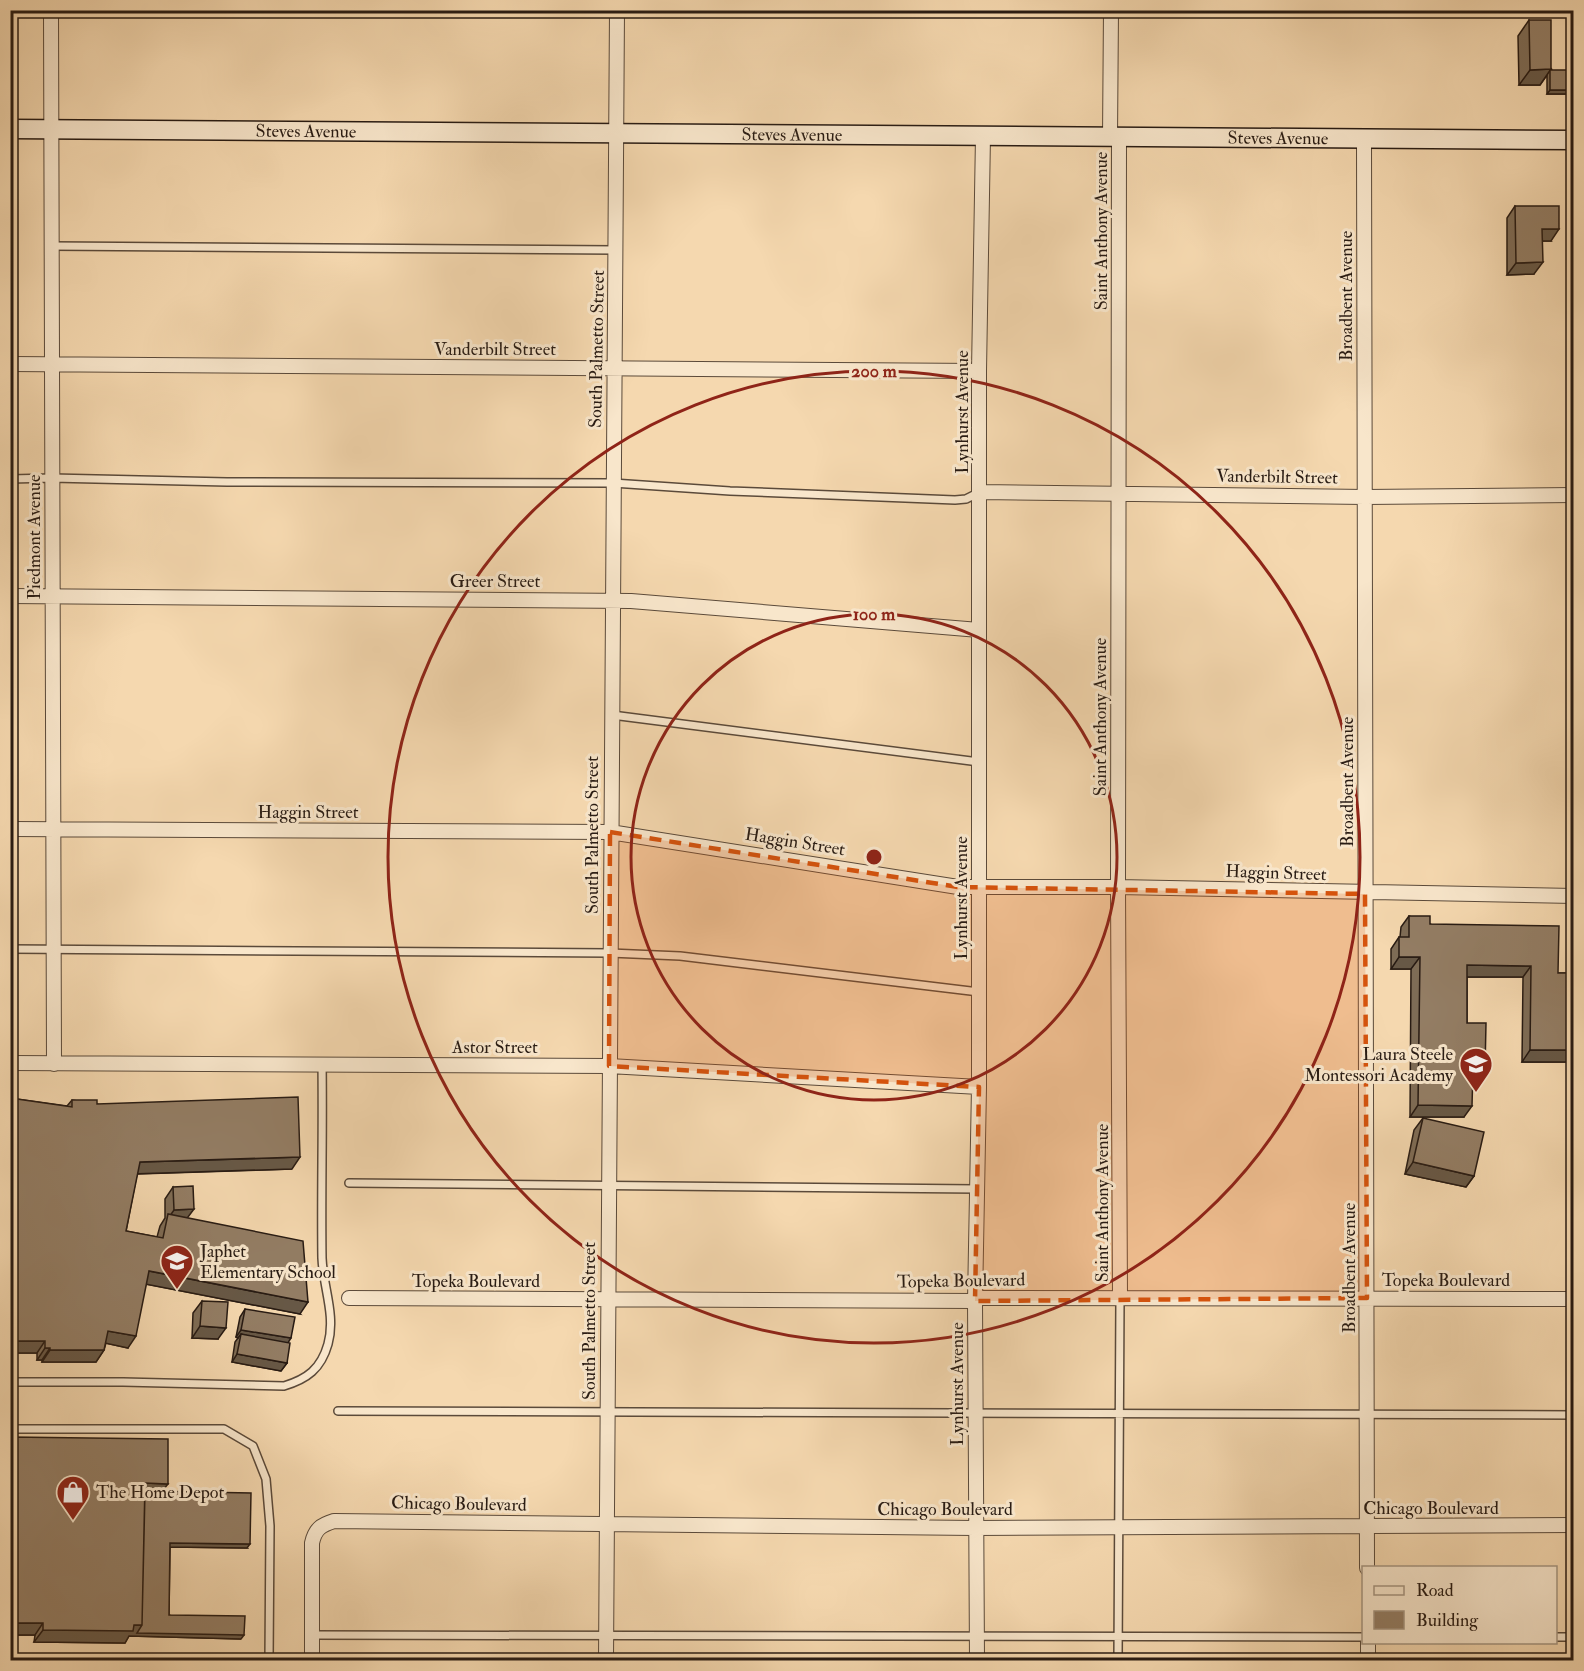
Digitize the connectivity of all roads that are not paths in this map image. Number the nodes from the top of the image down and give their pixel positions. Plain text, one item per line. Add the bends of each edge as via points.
1 (51, 10) edge
2 (617, 10) edge
3 (1111, 10) edge
4 (10, 129) edge
5 (51, 130) junction
6 (616, 134) junction
7 (982, 136) junction
8 (1114, 137) junction
9 (1364, 140) junction
10 (1574, 140) edge
11 (51, 246) junction
12 (616, 250) junction
13 (10, 364) edge
14 (52, 364) junction
15 (615, 368) junction
16 (979, 371) junction
17 (52, 478) junction
18 (10, 479) edge
19 (613, 483) junction
20 (980, 492) junction
21 (1119, 493) junction
22 (1574, 495) edge
23 (1365, 497) junction
24 (10, 596) edge
25 (52, 597) junction
26 (612, 600) junction
27 (979, 630) junction
28 (611, 715) junction
29 (979, 762) junction
30 (10, 829) edge
31 (52, 829) junction
32 (610, 832) junction
33 (978, 887) junction
34 (1118, 887) junction
35 (1365, 894) junction
36 (1574, 897) edge
37 (10, 949) edge
38 (53, 950) junction
39 (610, 953) junction
40 (979, 992) junction
41 (10, 1063) edge
42 (54, 1064) junction
43 (322, 1065) junction
44 (609, 1066) junction
45 (979, 1087) junction
46 (349, 1183) dead end
47 (608, 1185) junction
48 (977, 1189) junction
49 (349, 1298) dead end
50 (1120, 1298) junction
51 (1367, 1298) junction
52 (1574, 1299) edge
53 (607, 1300) junction
54 (975, 1301) junction
55 (10, 1382) edge
56 (338, 1411) dead end
57 (607, 1411) junction
58 (975, 1412) junction
59 (1119, 1413) junction
60 (1367, 1414) junction
61 (1574, 1416) edge
62 (10, 1429) edge
63 (607, 1523) junction
64 (1574, 1525) edge
65 (1367, 1526) junction
66 (1119, 1527) junction
67 (975, 1528) junction
68 (1367, 1566) edge
69 (312, 1635) junction
70 (606, 1635) junction
71 (977, 1636) junction
72 (1118, 1636) junction
73 (1362, 1637) edge
74 (1557, 1637) edge
75 (1574, 1637) edge
76 (1368, 1644) edge
77 (269, 1660) edge
78 (312, 1660) edge
79 (606, 1660) edge
80 (977, 1660) edge
81 (1118, 1660) edge
82 (1368, 1660) edge

1 - 5 street, Piedmont Avenue
2 - 6 street, South Palmetto Street
3 - 8 street, Saint Anthony Avenue
4 - 5 street, Steves Avenue
5 - 6 street, Steves Avenue
5 - 11 street, Piedmont Avenue
6 - 7 street, Steves Avenue
6 - 12 street, South Palmetto Street
7 - 8 street, Steves Avenue
7 - 16 street, Lynhurst Avenue
8 - 9 street, Steves Avenue
8 - 21 street, Saint Anthony Avenue
9 - 10 street, Steves Avenue
9 - 23 street, Broadbent Avenue
11 - 12 lane
11 - 14 street, Piedmont Avenue
12 - 15 street, South Palmetto Street
13 - 14 street, Vanderbilt Street
14 - 15 street, Vanderbilt Street
14 - 17 street, Piedmont Avenue
15 - 16 street, Vanderbilt Street
15 - 19 street, South Palmetto Street
16 - 20 street, Lynhurst Avenue
17 - 18 lane
17 - 19 lane
17 - 25 street, Piedmont Avenue
19 - 20 lane via 955,500
19 - 26 street, South Palmetto Street
20 - 21 street, Vanderbilt Street
20 - 27 street, Lynhurst Avenue
21 - 23 street, Vanderbilt Street
21 - 34 street, Saint Anthony Avenue
22 - 23 street, Vanderbilt Street
23 - 35 street, Broadbent Avenue
24 - 25 street, Greer Street
25 - 26 street, Greer Street
25 - 31 street, Piedmont Avenue
26 - 27 street, Greer Street
26 - 28 street, South Palmetto Street
27 - 29 street, Lynhurst Avenue
28 - 29 lane
28 - 32 street, South Palmetto Street
29 - 33 street, Lynhurst Avenue
30 - 31 street, Haggin Street
31 - 32 street, Haggin Street
31 - 38 street, Piedmont Avenue
32 - 33 street, Haggin Street
32 - 39 street, South Palmetto Street
33 - 34 street, Haggin Street
33 - 40 street, Lynhurst Avenue
34 - 35 street, Haggin Street
34 - 50 street, Saint Anthony Avenue
35 - 36 street, Haggin Street
35 - 51 street, Broadbent Avenue
37 - 38 lane
38 - 39 lane
38 - 42 street, Piedmont Avenue
39 - 40 lane via 680,956
39 - 44 street, South Palmetto Street
40 - 45 street, Lynhurst Avenue
41 - 42 street, Astor Street
42 - 43 street, Astor Street
43 - 44 street, Astor Street
43 - 55 lane via 322,1261 330,1301 329,1342 315,1369 303,1380 284,1386
44 - 45 street, Astor Street
44 - 47 street, South Palmetto Street
45 - 48 street, Lynhurst Avenue
46 - 47 lane
47 - 48 lane
47 - 53 street, South Palmetto Street
48 - 54 street, Lynhurst Avenue
49 - 53 street, Topeka Boulevard
50 - 51 street, Topeka Boulevard
50 - 54 street, Topeka Boulevard
50 - 59 lane
51 - 52 street, Topeka Boulevard
51 - 60 street, Broadbent Avenue
53 - 54 street, Topeka Boulevard
53 - 57 street, South Palmetto Street
54 - 58 street, Lynhurst Avenue
56 - 57 lane
57 - 58 lane
57 - 63 street, South Palmetto Street
58 - 59 lane
58 - 67 street, Lynhurst Avenue
59 - 60 lane
59 - 66 lane
60 - 61 lane
60 - 65 street, Broadbent Avenue
62 - 77 lane via 224,1429 253,1446 267,1479
63 - 67 street, Chicago Boulevard
63 - 69 street, Chicago Boulevard via 324,1524 314,1533 312,1543
63 - 70 street, South Palmetto Street
64 - 65 street, Chicago Boulevard
65 - 66 street, Chicago Boulevard
65 - 68 street, Broadbent Avenue
66 - 67 street, Chicago Boulevard
66 - 72 lane
67 - 71 street, Lynhurst Avenue
69 - 70 lane
69 - 78 street
70 - 71 lane
70 - 79 street, South Palmetto Street
71 - 72 lane
71 - 80 street, Lynhurst Avenue
72 - 73 lane
72 - 81 lane
74 - 75 lane
76 - 82 street

